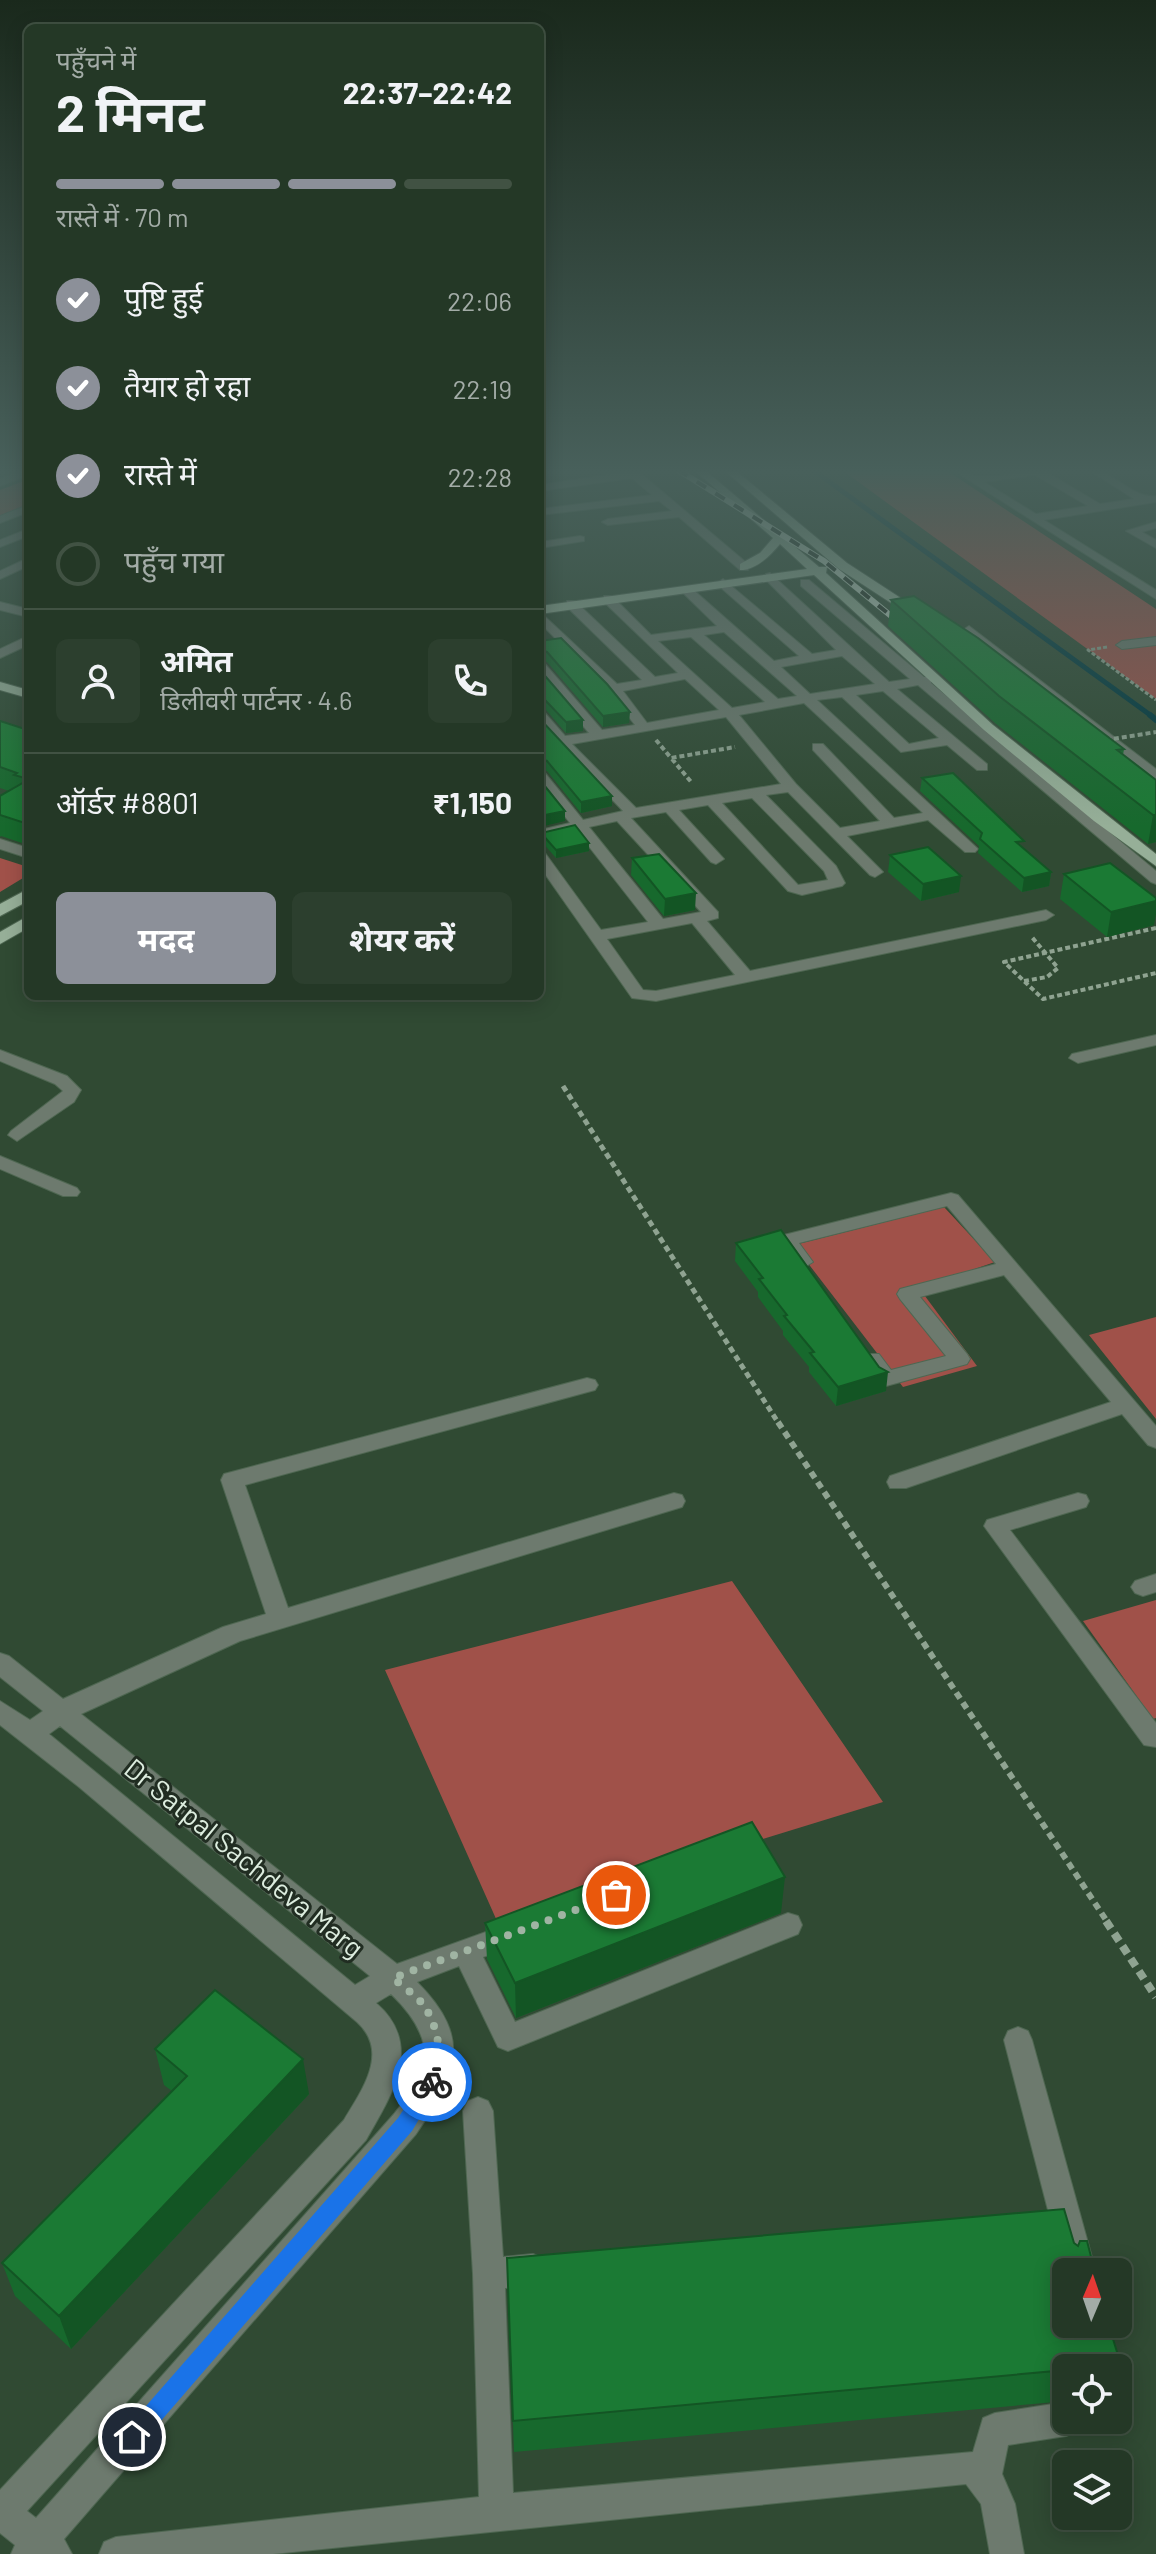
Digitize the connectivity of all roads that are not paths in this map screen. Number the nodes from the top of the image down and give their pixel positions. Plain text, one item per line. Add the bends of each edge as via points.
1 (598, 589) edge
2 (684, 589) edge
3 (685, 589) edge
4 (730, 589) edge
5 (782, 589) edge
6 (813, 589) edge
7 (834, 589) edge
8 (878, 589) edge
9 (838, 590) joint
10 (544, 597) edge
11 (608, 599) junction
12 (571, 604) junction
13 (0, 606) edge
14 (22, 612) edge
15 (544, 612) edge
16 (544, 617) edge
17 (0, 618) edge
18 (925, 620) edge
19 (727, 628) junction
20 (969, 630) edge
21 (694, 633) junction
22 (648, 639) junction
23 (1156, 641) edge
24 (24, 642) edge
25 (895, 642) junction
26 (879, 644) junction
27 (988, 644) junction
28 (1122, 645) road end
29 (964, 648) edge
30 (845, 652) junction
31 (0, 654) edge
32 (809, 658) junction
33 (771, 665) junction
34 (544, 672) edge
35 (688, 675) junction
36 (926, 675) junction
37 (0, 676) edge
38 (652, 682) junction
39 (24, 683) edge
40 (885, 685) junction
41 (0, 686) edge
42 (614, 689) junction
43 (845, 692) junction
44 (24, 693) edge
45 (807, 698) junction
46 (775, 704) junction
47 (730, 713) junction
48 (544, 721) edge
49 (647, 730) junction
50 (599, 735) junction
51 (950, 740) junction
52 (562, 741) junction
53 (818, 747) dead end
54 (982, 767) dead end
55 (1156, 776) edge
56 (544, 781) edge
57 (791, 787) junction
58 (756, 793) junction
59 (711, 800) junction
60 (669, 807) junction
61 (627, 814) junction
62 (932, 816) junction
63 (1094, 820) junction
64 (892, 824) junction
65 (579, 825) junction
66 (544, 833) edge
67 (837, 833) junction
68 (0, 844) edge
69 (970, 849) dead end
70 (24, 852) edge
71 (716, 859) dead end
72 (1156, 861) edge
73 (544, 862) edge
74 (875, 872) dead end
75 (1156, 879) edge
76 (24, 896) edge
77 (0, 911) edge
78 (1046, 915) dead end
79 (697, 919) junction
80 (24, 924) edge
81 (659, 925) junction
82 (597, 936) junction
83 (0, 939) edge
84 (746, 977) junction
85 (1156, 1040) edge
86 (0, 1055) edge
87 (1078, 1058) dead end
88 (17, 1135) dead end
89 (0, 1162) edge
90 (70, 1192) dead end
91 (1009, 1267) junction
92 (814, 1278) edge
93 (859, 1341) edge
94 (587, 1385) dead end
95 (1125, 1405) junction
96 (1156, 1440) edge
97 (898, 1482) dead end
98 (674, 1501) dead end
99 (1078, 1501) dead end
100 (280, 1619) junction
101 (0, 1663) edge
102 (0, 1711) edge
103 (62, 1711) junction
104 (30, 1734) junction
105 (1156, 1737) edge
106 (541, 1923) edge
107 (788, 1925) dead end
108 (466, 1951) junction
109 (393, 1978) junction
110 (353, 2001) junction
111 (1018, 2040) dead end
112 (478, 2111) dead end
113 (1066, 2221) junction
114 (1035, 2224) edge
115 (1076, 2258) edge
116 (567, 2267) edge
117 (489, 2274) junction
118 (1052, 2421) edge
119 (985, 2475) junction
120 (497, 2512) junction
121 (0, 2513) edge
122 (40, 2550) edge
123 (116, 2554) edge
124 (1007, 2554) edge

1 - 10 main road
2 - 11 main road
3 - 19 street
4 - 32 street
5 - 30 street
6 - 26 street
7 - 9 main road
8 - 18 main road
9 - 25 main road
11 - 12 main road
11 - 22 street
12 - 15 main road
12 - 38 street
13 - 14 street
14 - 17 street
16 - 42 street
19 - 21 street
19 - 33 street
20 - 27 street
21 - 22 street
21 - 46 street
22 - 35 street
23 - 28 street
24 - 31 street
25 - 26 street
25 - 36 main road
26 - 36 street via 905,668
27 - 29 street
27 - 55 street
30 - 32 street
30 - 40 street
32 - 33 street
33 - 45 street
34 - 50 street
35 - 38 street
35 - 47 street
36 - 40 street
36 - 63 street
37 - 39 main road
38 - 42 street
40 - 43 street
40 - 51 street
41 - 44 main road
42 - 49 street
43 - 45 street
43 - 51 street via 906,749
45 - 46 street
45 - 62 street
46 - 47 street
47 - 49 street
47 - 57 street
48 - 52 street
49 - 50 street
50 - 52 street
51 - 54 street
52 - 61 street
53 - 64 street
56 - 65 street
57 - 58 street
57 - 67 street
58 - 59 street
58 - 59 street via 831,869 837,883 793,888
59 - 60 street
60 - 61 street
60 - 71 street
61 - 65 street
61 - 79 street via 711,911
62 - 64 street
62 - 69 street
63 - 72 main road
63 - 75 street
64 - 67 street
65 - 66 street
65 - 81 street
67 - 74 street
68 - 70 street
73 - 82 street
76 - 77 main road
78 - 84 street
79 - 81 street
79 - 84 street
80 - 83 main road
81 - 82 street
82 - 84 street via 638,994 656,996
85 - 87 street
86 - 88 street via 61,1080 72,1090
89 - 90 street
91 - 92 street via 951,1199 787,1240
91 - 93 street via 907,1294 960,1359 886,1379
91 - 95 street
94 - 100 street via 232,1480
95 - 96 street
95 - 97 street
98 - 100 street
99 - 105 street via 995,1526
100 - 103 street via 232,1634
101 - 103 street, Dr Satpal Sachdeva Marg
102 - 104 street
103 - 104 street
103 - 109 street, Dr Satpal Sachdeva Marg
104 - 110 street
106 - 108 street
107 - 108 street via 508,2038
108 - 109 street
109 - 110 street
109 - 122 street, Dr Satpal Sachdeva Marg via 423,2004 438,2040 435,2077 405,2124
110 - 121 street via 380,2025 388,2053 385,2077 355,2130
111 - 113 street
112 - 117 street
113 - 114 street
113 - 115 street
116 - 117 street
117 - 120 street
118 - 119 street via 995,2430
119 - 120 street via 970,2467
119 - 124 street via 995,2493
120 - 123 street
121 - 122 street

